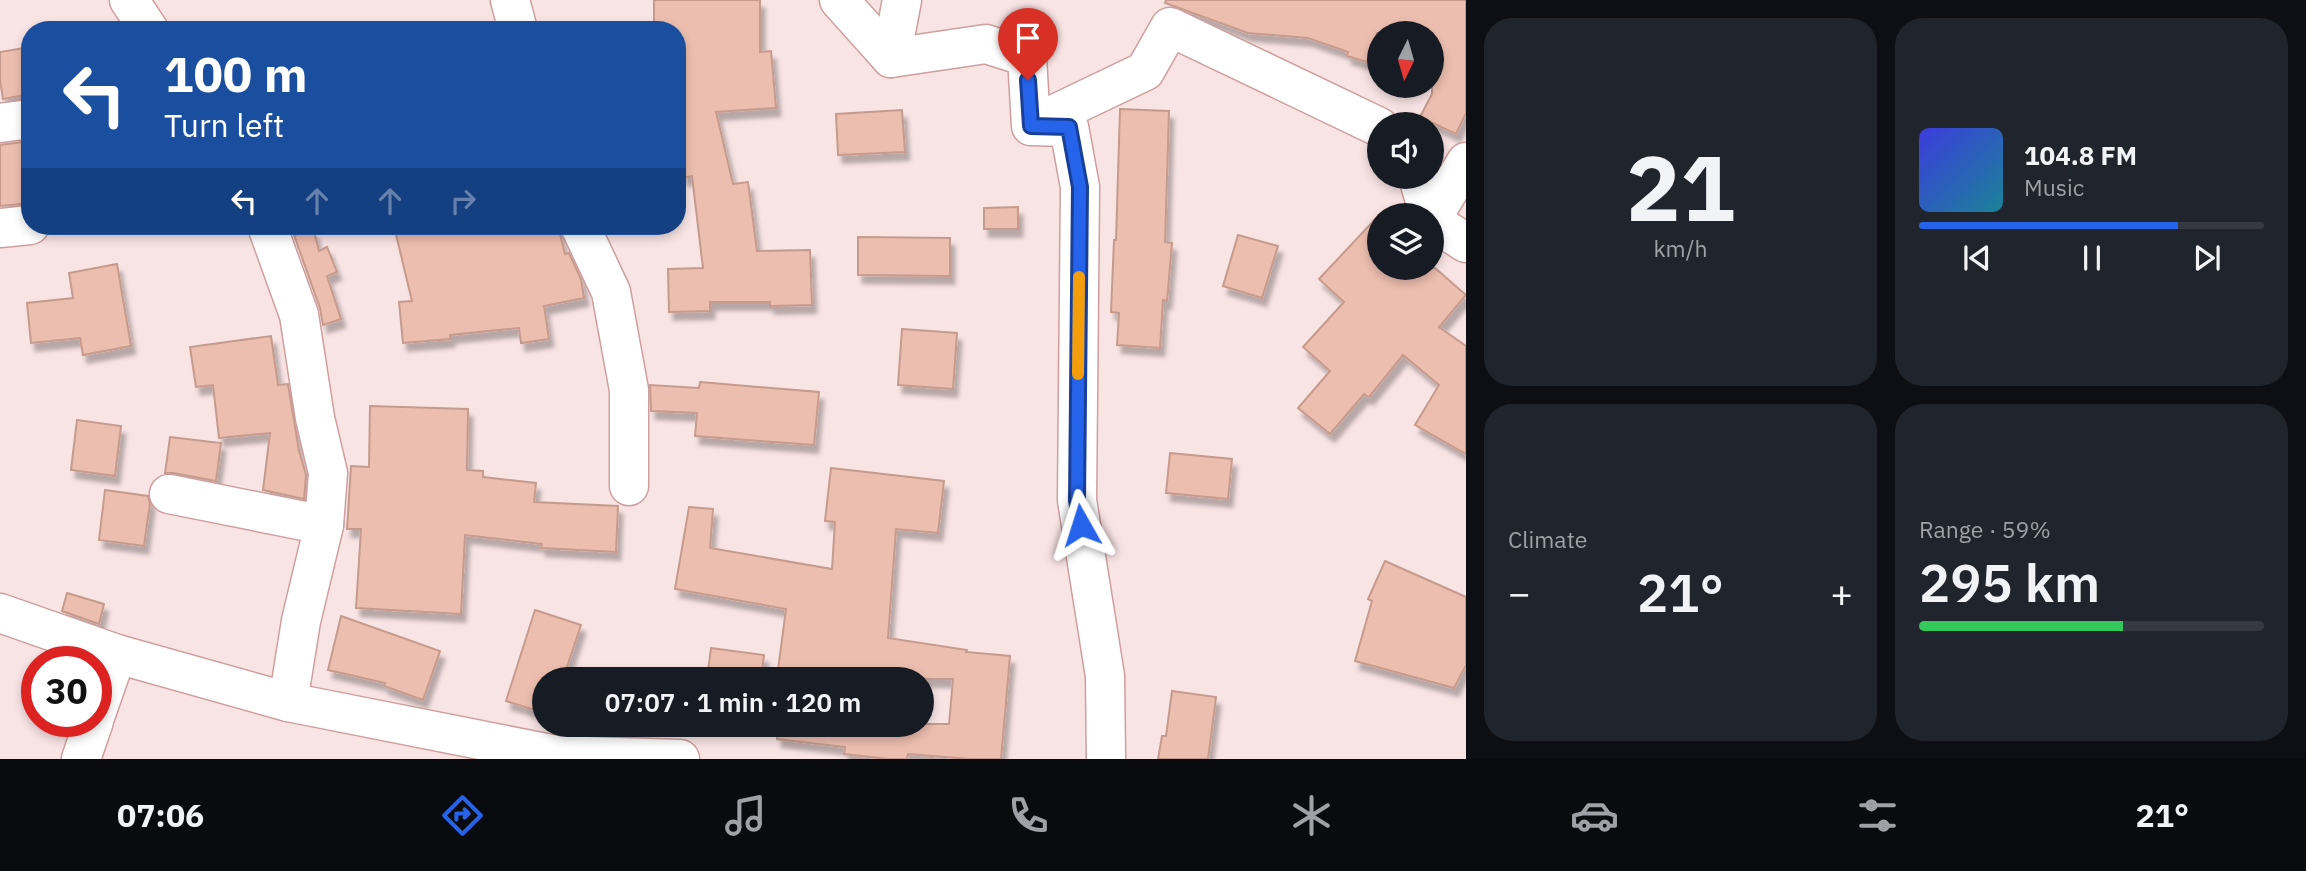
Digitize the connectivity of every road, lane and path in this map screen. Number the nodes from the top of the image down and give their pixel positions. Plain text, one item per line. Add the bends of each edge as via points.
1 (129, 0) edge
2 (510, 0) edge
3 (839, 0) edge
4 (902, 0) edge
5 (1172, 14) edge
6 (143, 21) edge
7 (516, 21) edge
8 (891, 58) junction
9 (21, 120) edge
10 (1367, 120) edge
11 (0, 123) edge
12 (1031, 126) junction
13 (1466, 162) edge
14 (1440, 203) edge
15 (21, 226) edge
16 (1444, 227) edge
17 (0, 228) edge
18 (270, 235) edge
19 (583, 235) edge
20 (1466, 243) edge
21 (629, 486) dead end
22 (169, 494) dead end
23 (324, 525) junction
24 (0, 613) edge
25 (117, 654) junction
26 (112, 669) edge
27 (288, 702) junction
28 (89, 737) edge
29 (555, 757) edge
30 (640, 758) edge
31 (81, 759) edge
32 (680, 759) edge
33 (1106, 759) edge

1 - 6 street
2 - 7 street
3 - 8 street
4 - 8 street
5 - 10 street
5 - 12 street via 1145,71
8 - 12 street via 986,44 1027,57
9 - 11 street
12 - 33 street via 1069,127 1080,187 1077,500 1105,676
13 - 14 street
15 - 17 street
16 - 20 street
18 - 23 street via 299,315 328,473
19 - 21 street via 611,292 629,390
22 - 23 street
23 - 27 street
24 - 25 street
25 - 26 street
25 - 27 street
27 - 29 street
28 - 31 street
29 - 30 street
30 - 32 street

